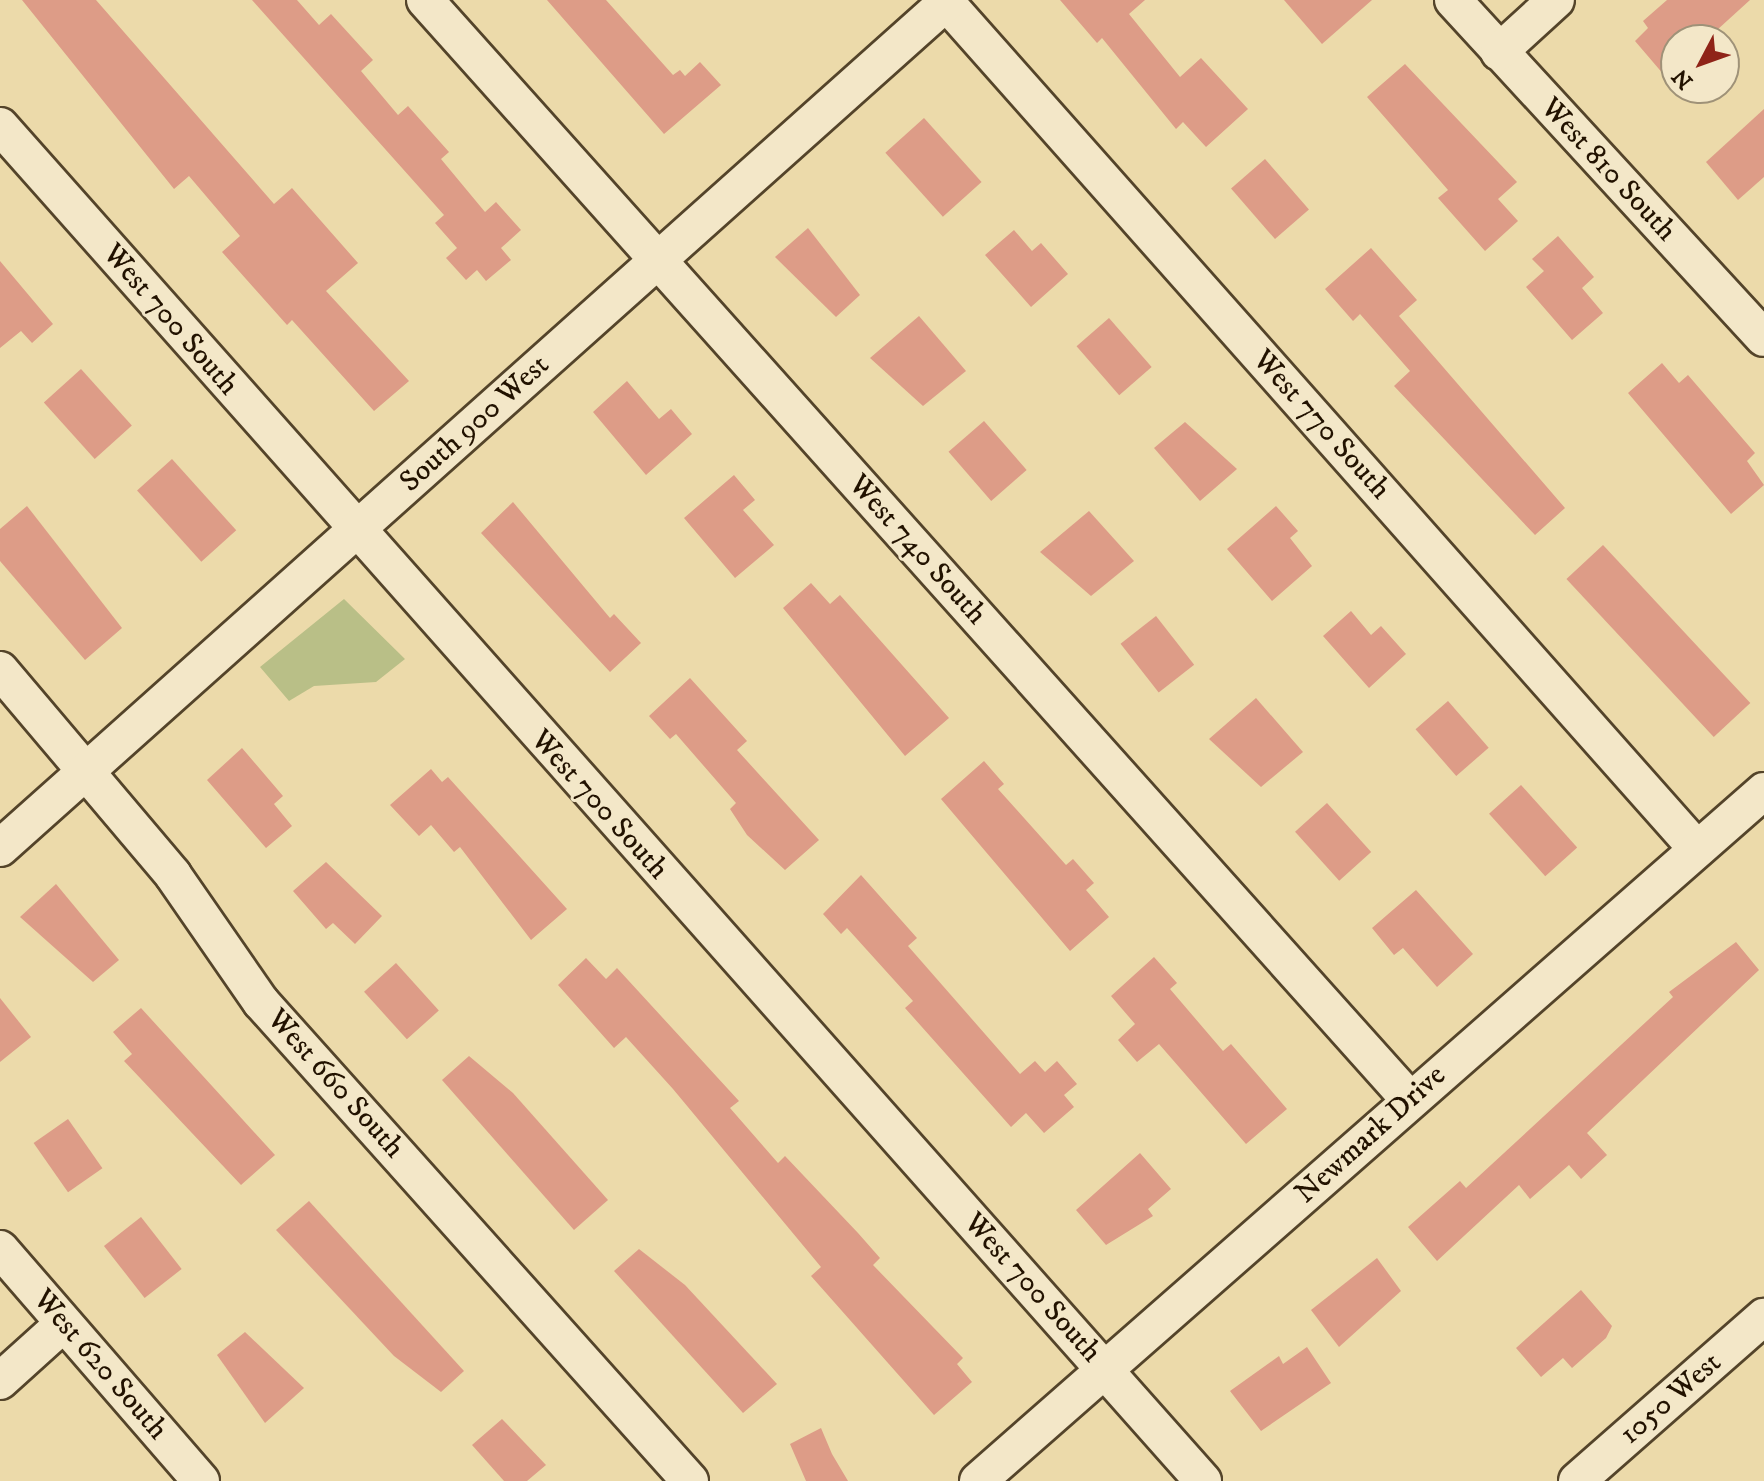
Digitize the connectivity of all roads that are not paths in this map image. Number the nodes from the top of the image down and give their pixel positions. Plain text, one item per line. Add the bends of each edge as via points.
1 (425, 0) edge
2 (1453, 0) edge
3 (1556, 0) edge
4 (946, 1) edge
5 (1499, 52) junction
6 (0, 126) edge
7 (658, 261) junction
8 (1759, 322) edge
9 (354, 531) junction
10 (0, 670) edge
11 (88, 769) junction
12 (1764, 791) edge
13 (0, 848) edge
14 (1697, 849) junction
15 (1410, 1100) junction
16 (0, 1249) edge
17 (1764, 1317) edge
18 (63, 1324) junction
19 (1106, 1371) junction
20 (0, 1381) edge
21 (201, 1481) edge
22 (690, 1481) edge
23 (978, 1481) edge
24 (1203, 1481) edge
25 (1577, 1481) edge

1 - 7 street, West 740 South
2 - 5 street, West 810 South
3 - 5 street
4 - 7 street, South 900 West
4 - 14 street, West 770 South
5 - 8 street, West 810 South
6 - 9 street, West 700 South
7 - 9 street, South 900 West
7 - 15 street, West 740 South
9 - 11 street, South 900 West
9 - 19 street, West 700 South
10 - 11 street, West 660 South
11 - 13 street, South 900 West
11 - 22 street, West 660 South via 261,1002
12 - 14 street, Newmark Drive
14 - 15 street, Newmark Drive
15 - 19 street, Newmark Drive
16 - 18 street, West 620 South
17 - 25 street, 1050 West
18 - 20 street
18 - 21 street, West 620 South
19 - 23 street, Newmark Drive
19 - 24 street, West 700 South

